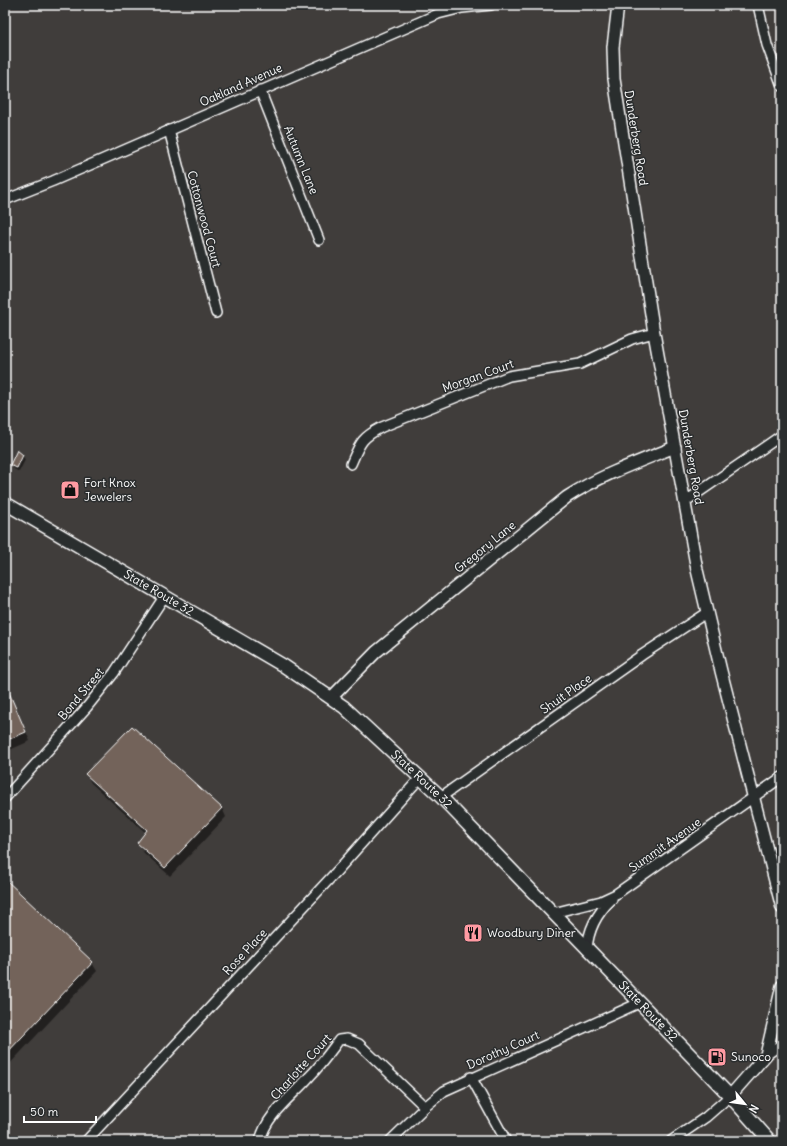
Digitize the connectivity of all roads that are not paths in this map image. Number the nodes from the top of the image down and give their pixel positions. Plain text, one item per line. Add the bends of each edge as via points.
1 (491, 5) edge
2 (610, 5) edge
3 (618, 5) edge
4 (758, 5) edge
5 (782, 86) edge
6 (260, 90) junction
7 (169, 130) junction
8 (5, 200) edge
9 (319, 240) dead end
10 (216, 313) dead end
11 (654, 333) junction
12 (782, 435) edge
13 (676, 447) junction
14 (351, 464) dead end
15 (686, 501) junction
16 (5, 503) edge
17 (164, 597) junction
18 (706, 613) junction
19 (331, 698) junction
20 (782, 777) edge
21 (420, 778) junction
22 (441, 797) junction
23 (5, 798) edge
24 (752, 798) junction
25 (616, 894) junction
26 (782, 908) edge
27 (553, 913) junction
28 (588, 950) junction
29 (782, 986) edge
30 (639, 1003) junction
31 (782, 1044) edge
32 (766, 1056) junction
33 (471, 1077) junction
34 (730, 1096) junction
35 (424, 1107) junction
36 (86, 1141) edge
37 (260, 1141) edge
38 (390, 1141) edge
39 (506, 1141) edge
40 (671, 1141) edge
41 (770, 1141) edge

1 - 6 street, Oakland Avenue via 438,14
2 - 3 street
3 - 11 street, Dunderberg Road via 613,47 614,80
4 - 5 street via 767,45
6 - 7 street, Oakland Avenue
6 - 9 street, Autumn Lane
7 - 8 street, Oakland Avenue
7 - 10 street, Cottonwood Court
11 - 13 street, Dunderberg Road
11 - 14 street, Morgan Court via 632,339 580,364 509,376 382,428 367,435 360,443
12 - 15 street
13 - 15 street, Dunderberg Road
13 - 19 street, Gregory Lane via 616,470 568,497 376,652
15 - 18 street, Dunderberg Road
16 - 17 main road, State Route 32
17 - 19 main road, State Route 32 via 284,666
17 - 23 street, Bond Street via 114,673
18 - 22 street, Shuit Place via 642,655
18 - 24 street, Dunderberg Road
19 - 21 main road, State Route 32 via 354,715
20 - 24 street, Summit Avenue
21 - 22 main road, State Route 32
21 - 36 street, Rose Place
22 - 27 main road, State Route 32
24 - 25 street, Summit Avenue
24 - 26 street, Dunderberg Road
25 - 27 street, Summit Avenue via 601,901
25 - 28 street via 603,907 588,935
27 - 28 main road, State Route 32
28 - 30 main road, State Route 32
29 - 32 street
30 - 33 street, Dorothy Court
30 - 34 main road, State Route 32
31 - 32 street
32 - 34 street
33 - 35 street, Dorothy Court via 444,1091
33 - 39 street
34 - 40 street via 706,1117
34 - 41 main road, State Route 32
35 - 37 street, Charlotte Court via 359,1044 347,1039 339,1040 310,1076 270,1118
35 - 38 street, Dorothy Court

